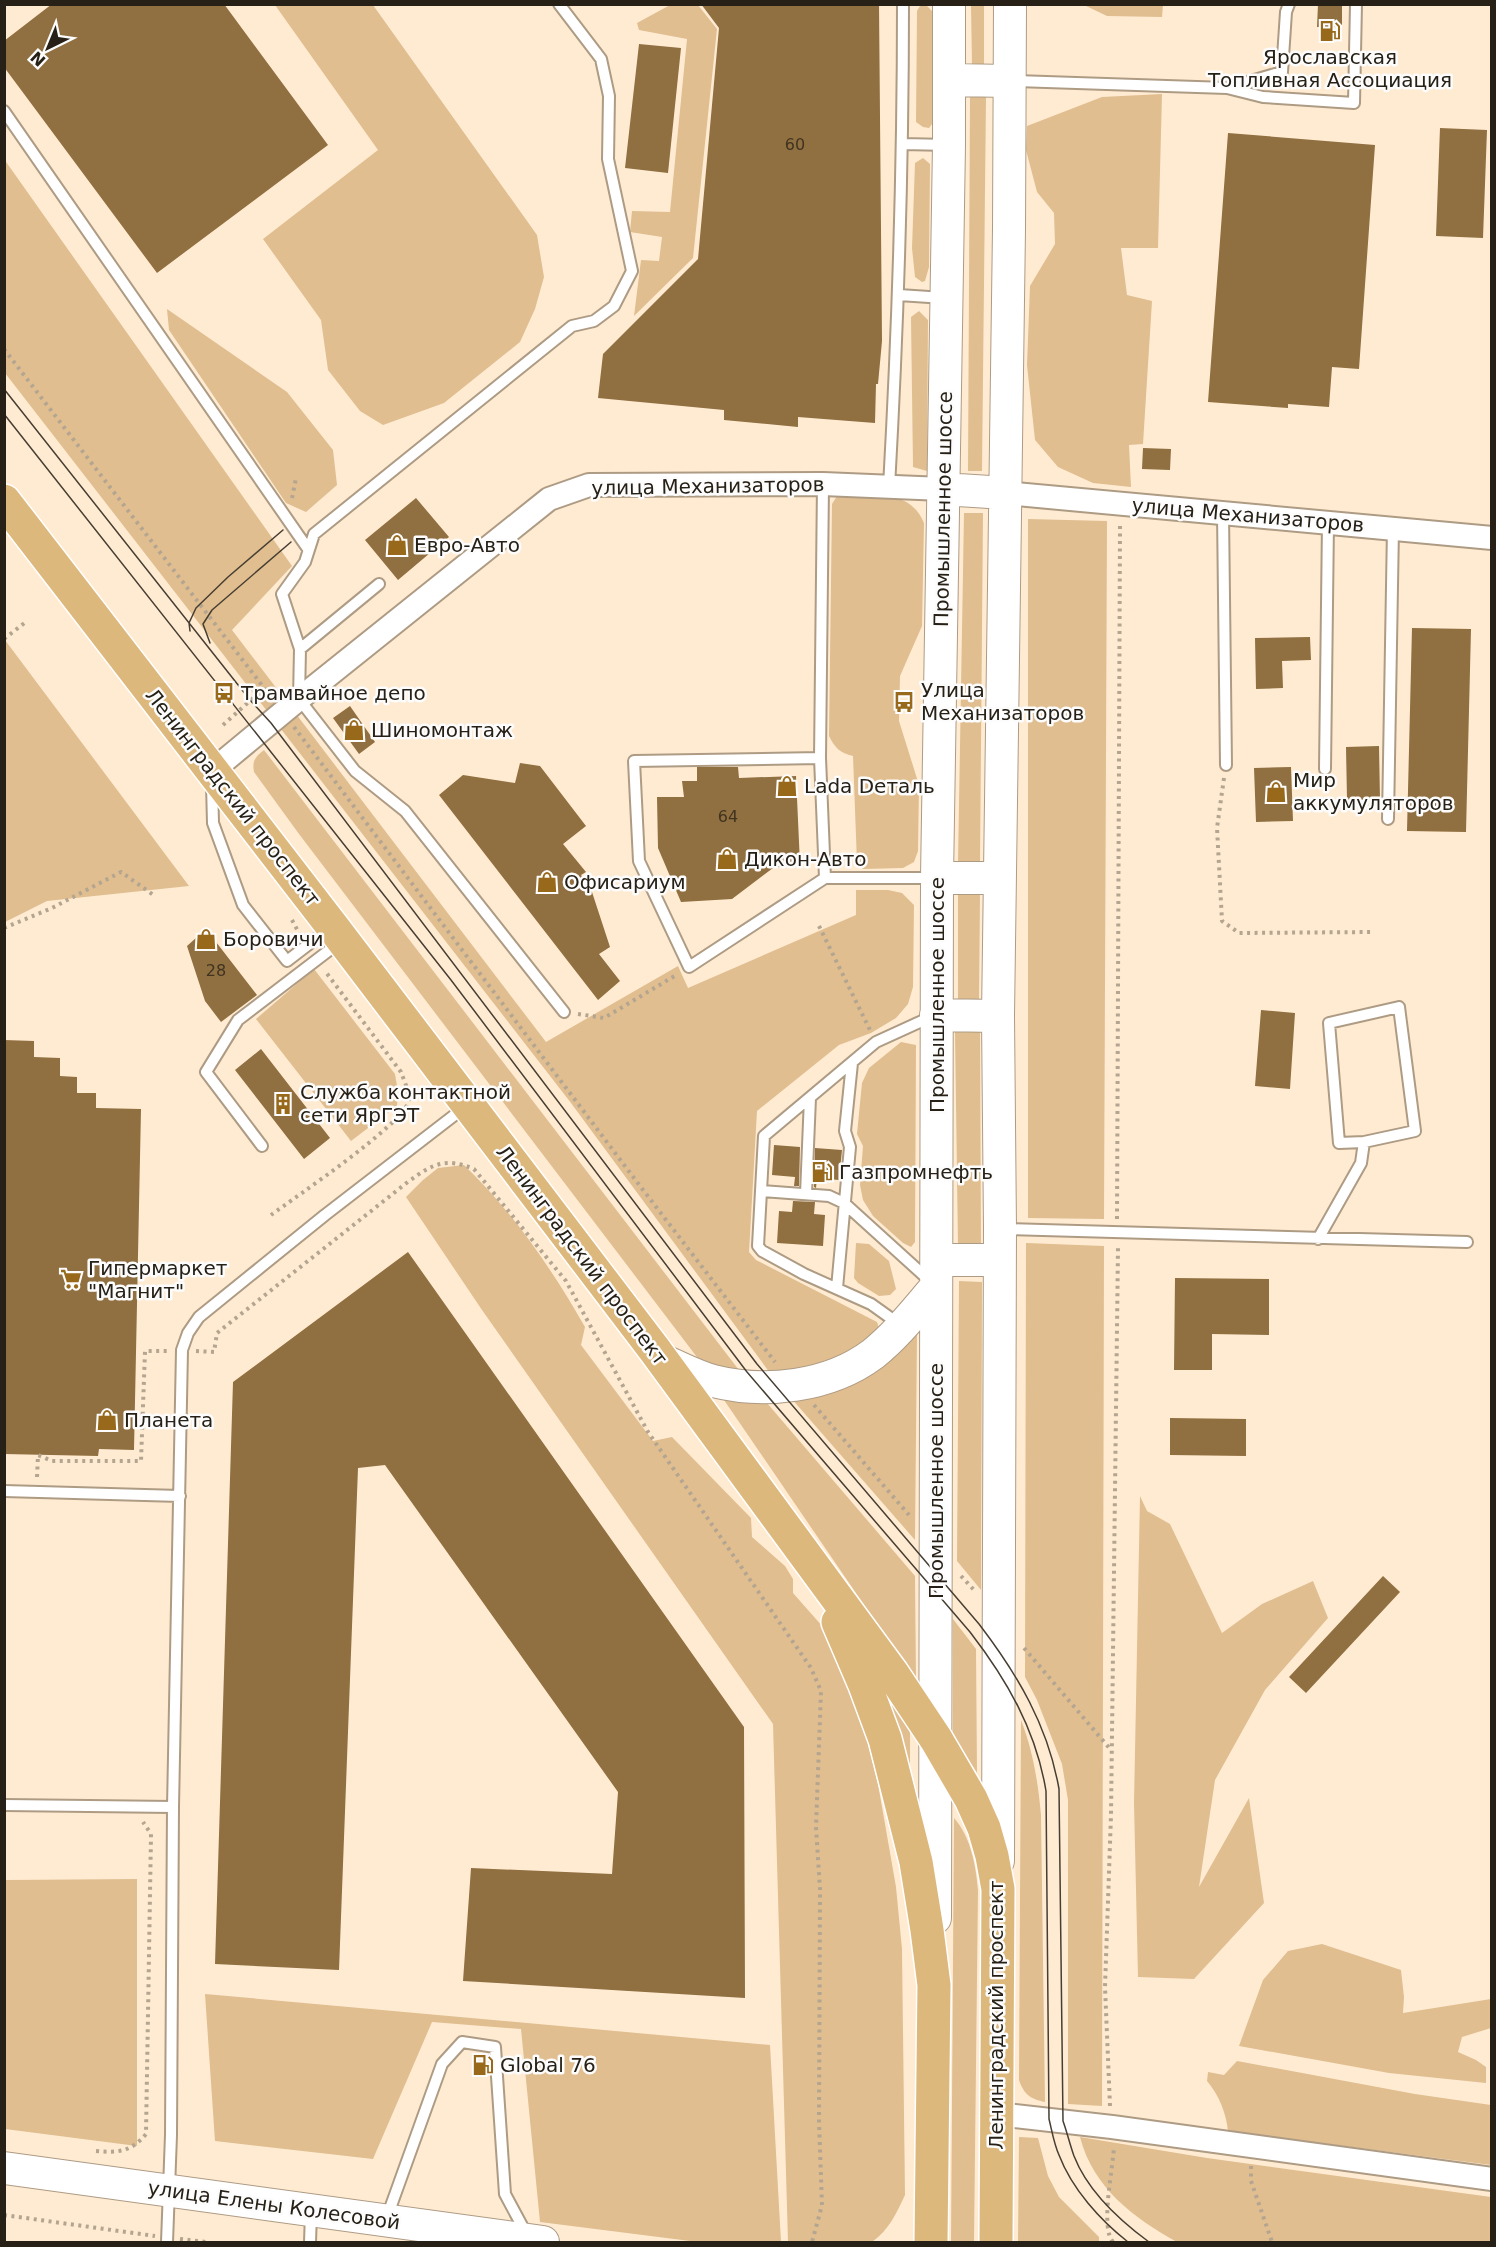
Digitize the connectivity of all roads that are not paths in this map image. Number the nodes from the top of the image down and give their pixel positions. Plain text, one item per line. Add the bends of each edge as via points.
1 (559, 4) edge
2 (903, 4) edge
3 (950, 4) edge
4 (1010, 4) edge
5 (1289, 4) edge
6 (1356, 4) edge
7 (950, 80) junction
8 (1010, 81) junction
9 (1227, 88) junction
10 (4, 111) edge
11 (903, 144) junction
12 (950, 145) junction
13 (899, 296) junction
14 (946, 298) junction
15 (823, 484) junction
16 (890, 487) junction
17 (943, 489) junction
18 (1005, 493) junction
19 (4, 501) edge
20 (1223, 512) junction
21 (1328, 522) junction
22 (1393, 528) junction
23 (1491, 538) edge
24 (308, 549) junction
25 (379, 584) dead end
26 (300, 649) junction
27 (291, 706) junction
28 (820, 758) junction
29 (1226, 765) road end
30 (1326, 769) dead end
31 (212, 771) junction
32 (1388, 819) dead end
33 (825, 878) junction
34 (938, 878) junction
35 (1000, 878) junction
36 (337, 933) junction
37 (564, 1012) road end
38 (936, 1015) junction
39 (998, 1016) junction
40 (852, 1063) junction
41 (810, 1098) junction
42 (468, 1105) junction
43 (1364, 1142) junction
44 (262, 1146) dead end
45 (761, 1191) junction
46 (806, 1194) junction
47 (844, 1203) junction
48 (1000, 1229) junction
49 (1318, 1239) junction
50 (1467, 1242) dead end
51 (902, 1255) junction
52 (999, 1260) junction
53 (936, 1273) junction
54 (837, 1288) junction
55 (902, 1326) junction
56 (662, 1360) junction
57 (4, 1491) edge
58 (180, 1496) junction
59 (764, 1496) junction
60 (936, 1739) junction
61 (4, 1805) edge
62 (173, 1807) junction
63 (998, 1889) junction
64 (934, 1985) junction
65 (997, 2114) junction
66 (4, 2168) edge
67 (1491, 2179) edge
68 (169, 2191) junction
69 (311, 2210) junction
70 (386, 2220) junction
71 (440, 2235) edge
72 (167, 2240) edge
73 (537, 2241) edge
74 (310, 2242) edge
75 (931, 2242) edge
76 (996, 2242) edge

1 - 24 lane via 601,59 609,96 608,159 632,271 614,306 594,321 572,326 314,534
2 - 11 lane
3 - 7 main road, Промышленное шоссе
4 - 8 main road
5 - 9 lane via 1281,72
6 - 9 lane via 1354,103 1263,98
7 - 8 main road
7 - 12 main road, Промышленное шоссе
8 - 9 lane
8 - 18 main road
10 - 24 lane
11 - 12 lane
11 - 13 lane
12 - 14 main road, Промышленное шоссе
13 - 14 lane
13 - 16 lane
14 - 17 main road, Промышленное шоссе
15 - 16 street, улица Механизаторов
15 - 27 street, улица Механизаторов via 588,485 549,499
15 - 28 lane
16 - 17 street, улица Механизаторов
17 - 18 main road
17 - 34 main road, Промышленное шоссе
18 - 20 street, улица Механизаторов
18 - 35 main road
19 - 31 main road, Ленинградский проспект
20 - 21 street, улица Механизаторов
20 - 29 lane
21 - 22 street, улица Механизаторов
21 - 30 lane
22 - 23 street, улица Механизаторов
22 - 32 lane
24 - 26 lane via 305,562 282,594
25 - 26 lane
26 - 27 lane
27 - 31 street, улица Механизаторов
27 - 37 lane via 355,771 405,811
28 - 33 lane
28 - 33 lane via 634,762 639,861 689,967
31 - 36 main road, Ленинградский проспект
31 - 36 lane via 213,823 243,905 287,961 307,946
33 - 34 lane
34 - 35 main road
34 - 38 main road, Промышленное шоссе
35 - 39 main road
36 - 42 main road, Ленинградский проспект
36 - 44 lane via 316,959 238,1020 206,1072
38 - 39 main road
38 - 40 lane via 876,1041
38 - 53 main road, Промышленное шоссе
39 - 48 main road
40 - 41 lane
40 - 47 lane via 845,1131 850,1147
41 - 45 lane via 764,1136
41 - 46 lane
42 - 56 main road, Ленинградский проспект
42 - 58 lane via 199,1317 182,1350
43 - 43 lane via 1339,1143 1329,1023 1399,1007 1415,1131
43 - 49 lane via 1361,1163
45 - 46 lane
45 - 54 lane via 758,1246
46 - 47 lane via 828,1196
47 - 51 lane
47 - 54 lane
48 - 49 lane
48 - 52 main road
49 - 50 lane
51 - 53 lane
51 - 53 lane
52 - 53 main road
52 - 63 main road
53 - 55 main road
53 - 60 main road, Промышленное шоссе
54 - 55 lane via 872,1304
55 - 56 main road via 856,1365 838,1374 795,1384 754,1387 724,1383
56 - 59 main road, Ленинградский проспект
57 - 58 lane
58 - 62 lane
59 - 60 main road, Ленинградский проспект
59 - 64 main road, Ленинградский проспект via 841,1628 885,1739 916,1862
60 - 63 main road, Ленинградский проспект via 984,1828
60 - 64 main road, Промышленное шоссе
61 - 62 lane
62 - 68 lane
63 - 65 main road, Ленинградский проспект
64 - 75 main road, Ленинградский проспект
65 - 67 street
65 - 76 main road, Ленинградский проспект
66 - 68 main road, улица Елены Колесовой
68 - 69 main road, улица Елены Колесовой
68 - 72 lane
69 - 70 main road, улица Елены Колесовой
69 - 74 lane
70 - 71 main road, улица Елены Колесовой
70 - 73 lane via 442,2064 462,2042 495,2047 505,2194
71 - 73 main road, улица Елены Колесовой

